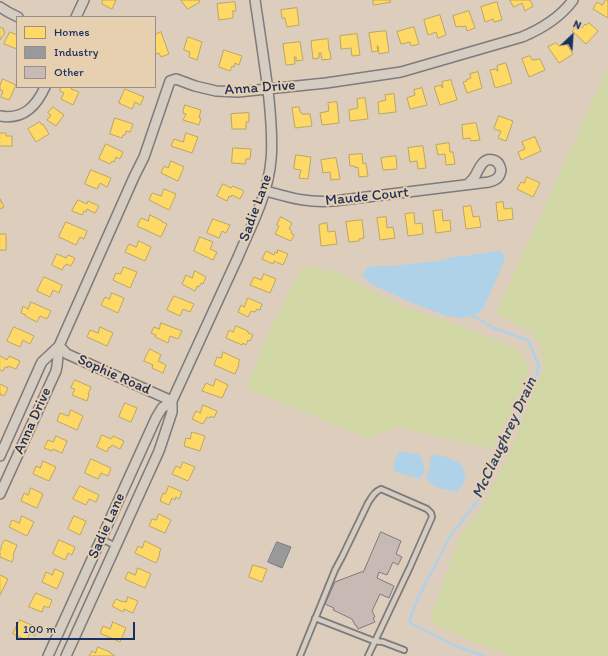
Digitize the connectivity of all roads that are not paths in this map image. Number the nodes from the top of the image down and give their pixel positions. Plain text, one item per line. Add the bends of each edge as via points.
1 (84, 0) edge
2 (255, 0) edge
3 (573, 0) edge
4 (0, 7) edge
5 (16, 16) edge
6 (76, 16) edge
7 (44, 88) edge
8 (268, 89) junction
9 (0, 116) edge
10 (468, 184) dead end
11 (266, 191) junction
12 (59, 346) junction
13 (172, 401) junction
14 (0, 456) edge
15 (0, 493) edge
16 (101, 539) junction
17 (116, 546) junction
18 (315, 618) junction
19 (374, 641) junction
20 (404, 650) dead end
21 (48, 656) edge
22 (66, 656) edge
23 (300, 656) edge
24 (368, 656) edge

1 - 6 street
2 - 8 street, Sadie Lane
3 - 8 street, Anna Drive via 551,22 514,40 401,72
4 - 5 street
7 - 9 street via 30,109 18,116
8 - 11 street, Sadie Lane via 272,145
8 - 12 street, Anna Drive via 216,91 176,79 170,81 144,157
10 - 11 street, Maude Court via 324,202 304,201
11 - 13 street, Sadie Lane
12 - 13 street, Sophie Road via 68,354
12 - 14 street, Anna Drive via 42,362
12 - 15 street, Anna Drive via 56,371
13 - 16 street, Sadie Lane via 162,408 156,418
13 - 17 street, Sadie Lane via 172,412 159,451
16 - 17 lane
16 - 21 street, Sadie Lane
17 - 22 street, Sadie Lane
18 - 19 lane
18 - 19 lane via 368,503 373,494 381,489 428,509 432,517
18 - 23 lane
19 - 20 lane
19 - 24 lane

